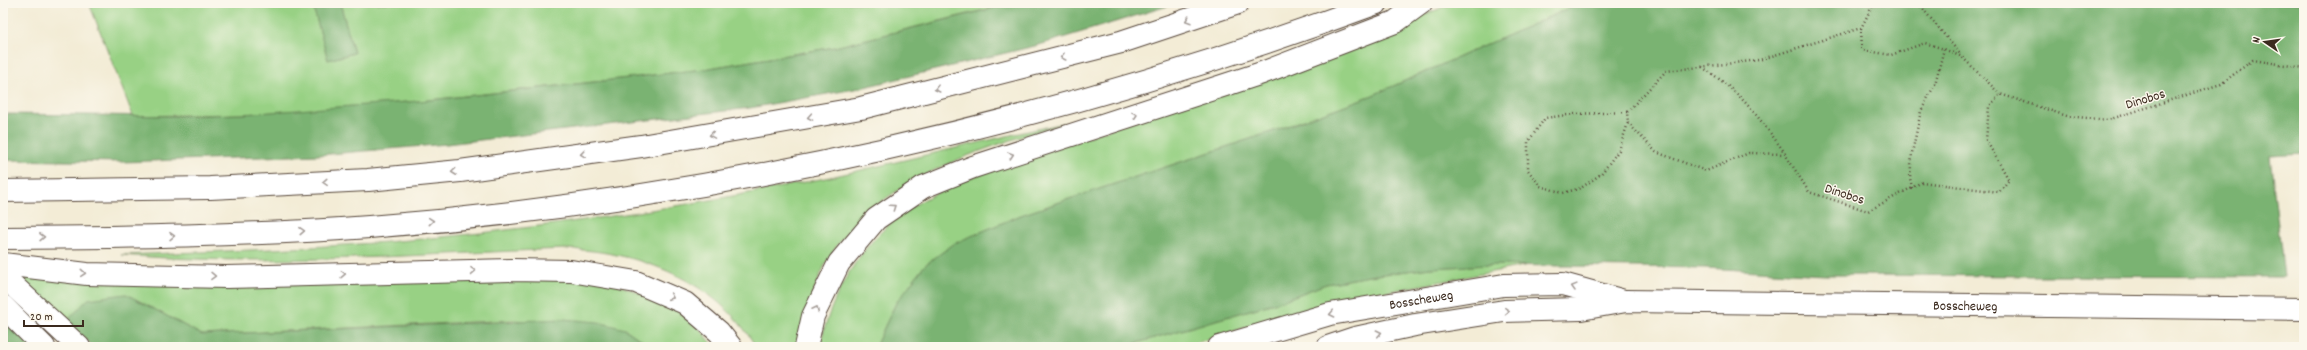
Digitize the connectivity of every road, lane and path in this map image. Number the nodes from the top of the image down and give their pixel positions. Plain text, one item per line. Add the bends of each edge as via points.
1 (1238, 3) edge
2 (1377, 3) edge
3 (1421, 3) edge
4 (1874, 3) edge
5 (1918, 3) edge
6 (1861, 28) junction
7 (1944, 49) junction
8 (1962, 57) junction
9 (1702, 67) junction
10 (2304, 68) edge
11 (2000, 94) junction
12 (1627, 112) junction
13 (1628, 124) junction
14 (1785, 154) junction
15 (3, 182) edge
16 (1912, 188) junction
17 (3, 191) edge
18 (52, 192) junction
19 (3, 238) edge
20 (3, 264) edge
21 (3, 276) edge
22 (1626, 301) junction
23 (3, 306) edge
24 (2304, 309) edge
25 (44, 347) edge
26 (79, 347) edge
27 (731, 347) edge
28 (806, 347) edge
29 (1219, 347) edge
30 (1328, 347) edge
31 (1483, 347) edge
32 (1564, 347) edge

1 -> 18 main road via 1121,42 861,108 641,146 460,171 368,180
19 -> 2 main road via 211,236 368,227 465,218 650,194 879,151 1010,118 1142,82 1298,32
28 -> 3 main road via 812,316 839,263 876,219 923,187 973,167 1262,74 1395,22
4 - 6 path
5 - 8 path
6 - 7 path via 1862,50 1891,55 1925,43
6 - 9 path via 1759,60
7 - 8 path
7 - 16 path via 1935,84 1921,110 1912,153
8 - 11 path
9 - 12 path via 1666,71
9 - 14 path, Dinobos via 1725,82 1751,107
10 - 11 path, Dinobos via 2253,60 2221,84 2108,120 2066,116
11 - 16 path, Dinobos via 1989,107 1986,140 2009,180 1999,192 1922,182
12 - 13 path
12 - 13 path via 1545,118 1528,142 1528,170 1540,186 1562,193 1581,188 1601,174 1619,150
13 - 14 path via 1656,152 1706,171 1749,153
14 - 16 path, Dinobos via 1809,192 1868,211
15 - 18 main road
17 - 18 main road
20 -> 27 main road via 87,274 226,277 511,270 571,272 636,282 685,303 719,332
21 - 26 main road
22 - 24 main road, Bosscheweg
22 -> 29 main road, Bosscheweg via 1563,284 1504,285 1330,314
30 -> 22 main road, Bosscheweg via 1355,338 1415,325 1497,312 1580,309
23 - 25 main road
31 - 32 path

